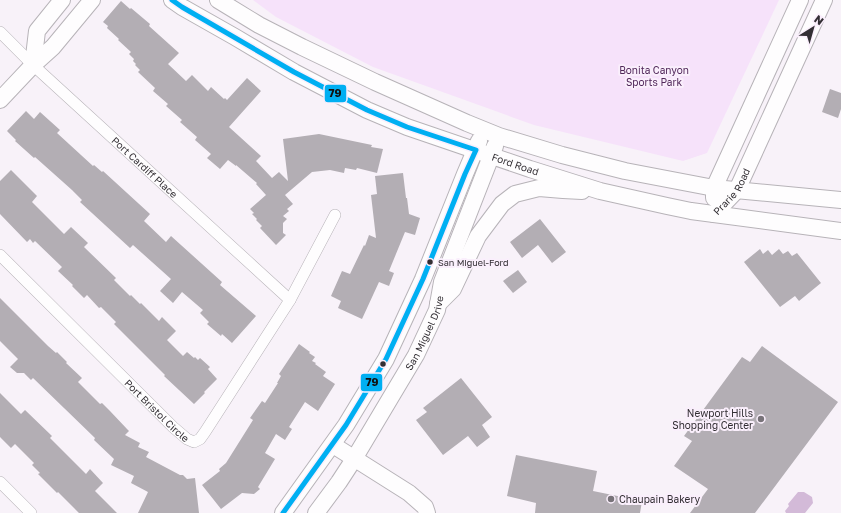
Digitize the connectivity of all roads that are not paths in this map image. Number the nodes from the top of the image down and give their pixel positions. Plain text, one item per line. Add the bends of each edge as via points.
1 (62, 0) edge
2 (92, 0) edge
3 (172, 0) edge
4 (218, 0) edge
5 (800, 0) edge
6 (824, 0) edge
7 (0, 32) edge
8 (33, 65) junction
9 (0, 100) edge
10 (484, 130) junction
11 (499, 136) junction
12 (484, 153) junction
13 (714, 188) junction
14 (736, 190) junction
15 (600, 191) junction
16 (841, 200) edge
17 (714, 214) junction
18 (334, 215) dead end
19 (841, 231) edge
20 (0, 255) edge
21 (290, 300) junction
22 (438, 304) junction
23 (333, 445) junction
24 (354, 459) junction
25 (0, 482) edge
26 (31, 513) edge
27 (283, 513) edge
28 (316, 513) edge
29 (427, 513) edge

1 - 8 main road via 37,31
2 - 8 main road via 53,47
3 - 12 main road, Ford Road via 294,72 367,110 406,127
4 - 10 main road, Ford Road via 302,47
5 - 13 main road, Prarie Road
6 - 14 main road, Prarie Road
7 - 8 street, Port Cardiff Place
8 - 9 main road
8 - 21 street, Port Cardiff Place
10 - 11 main road, Ford Road
10 - 12 main road, San Miguel Drive
11 - 12 main road, San Miguel Drive
11 - 13 main road, Ford Road via 625,171
12 - 15 main road, Ford Road
12 - 22 main road, San Miguel Drive via 484,174 442,282
12 - 23 main road, San Miguel Drive via 465,174 423,279 386,359
13 - 14 main road, Ford Road
13 - 17 main road, Prarie Road
14 - 16 main road, Ford Road
14 - 17 main road, Prarie Road
15 - 17 main road, Ford Road
15 - 22 main road via 539,188 515,194 502,204 478,236 453,289
17 - 19 main road, Ford Road
18 - 21 street, Port Bristol Circle
20 - 21 street, Port Bristol Circle via 173,427 194,442 205,432
22 - 24 main road, San Miguel Drive via 416,355
23 - 24 main road
23 - 27 main road, San Miguel Drive
24 - 28 main road, San Miguel Drive
24 - 29 main road via 408,494 425,507
25 - 26 street

